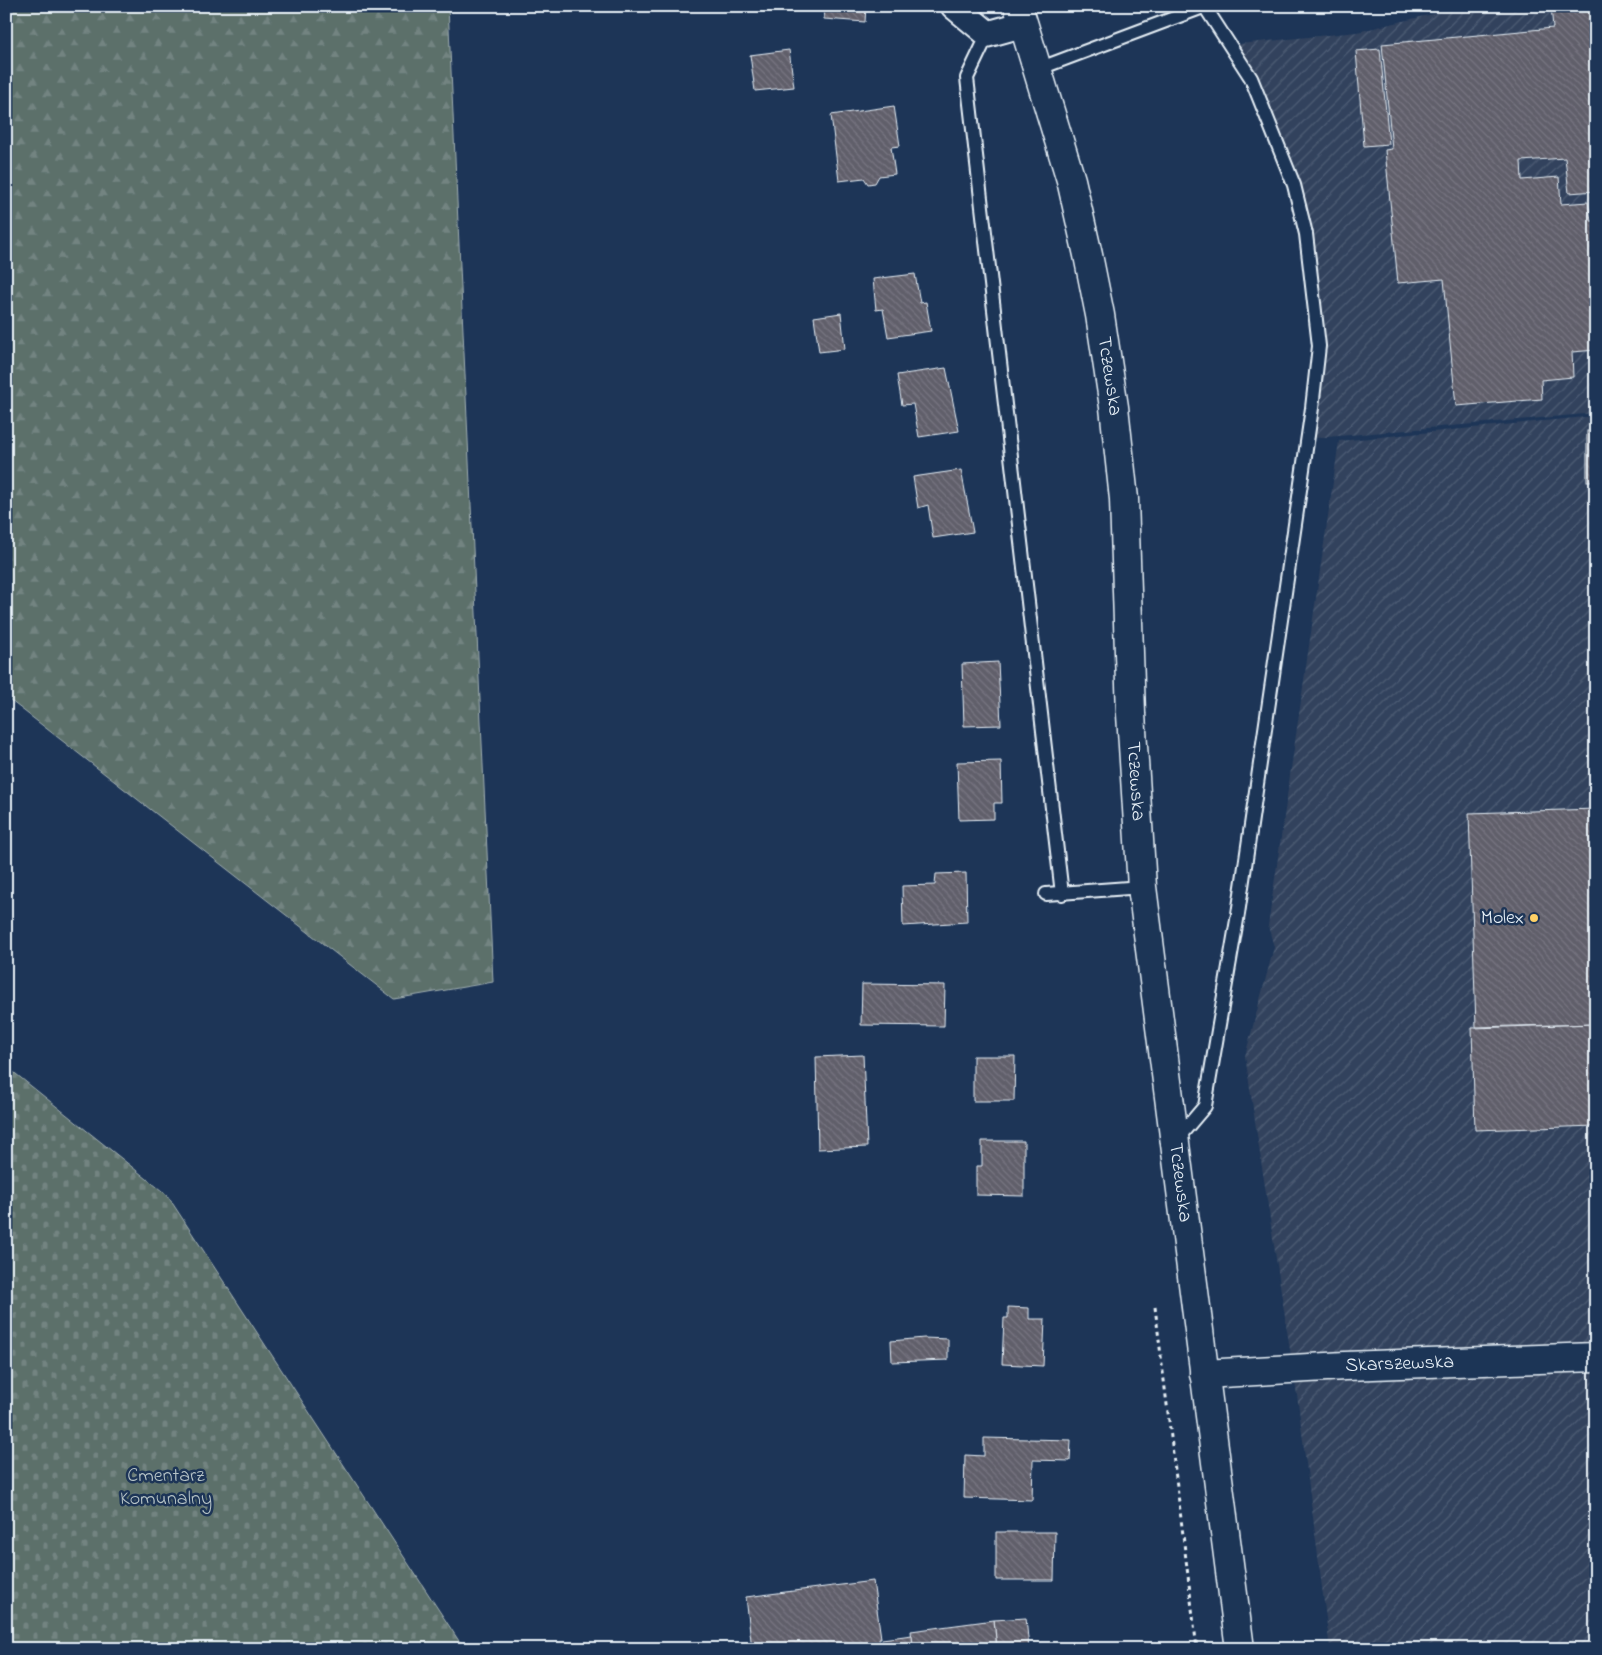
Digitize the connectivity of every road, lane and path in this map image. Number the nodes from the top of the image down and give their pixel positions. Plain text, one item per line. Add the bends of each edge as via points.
1 (954, 6) edge
2 (1206, 6) edge
3 (1021, 15) edge
4 (988, 34) junction
5 (1038, 69) junction
6 (1142, 887) junction
7 (1046, 894) dead end
8 (1062, 894) junction
9 (1175, 1141) junction
10 (1155, 1307) dead end
11 (1596, 1357) edge
12 (1204, 1374) junction
13 (1197, 1649) edge
14 (1240, 1649) edge

1 - 4 street
2 - 5 lane
2 - 9 lane via 1251,78 1294,185 1306,234 1319,346 1239,904 1205,1106
3 - 4 street
3 - 5 street, Tczewska
4 - 8 lane via 967,78
5 - 6 street, Tczewska via 1071,180 1088,255 1114,407 1124,499 1131,714
6 - 8 lane
6 - 9 street, Tczewska
7 - 8 lane
9 - 12 street, Tczewska
10 - 13 path
11 - 12 street, Skarszewska
12 - 14 street, Tczewska

